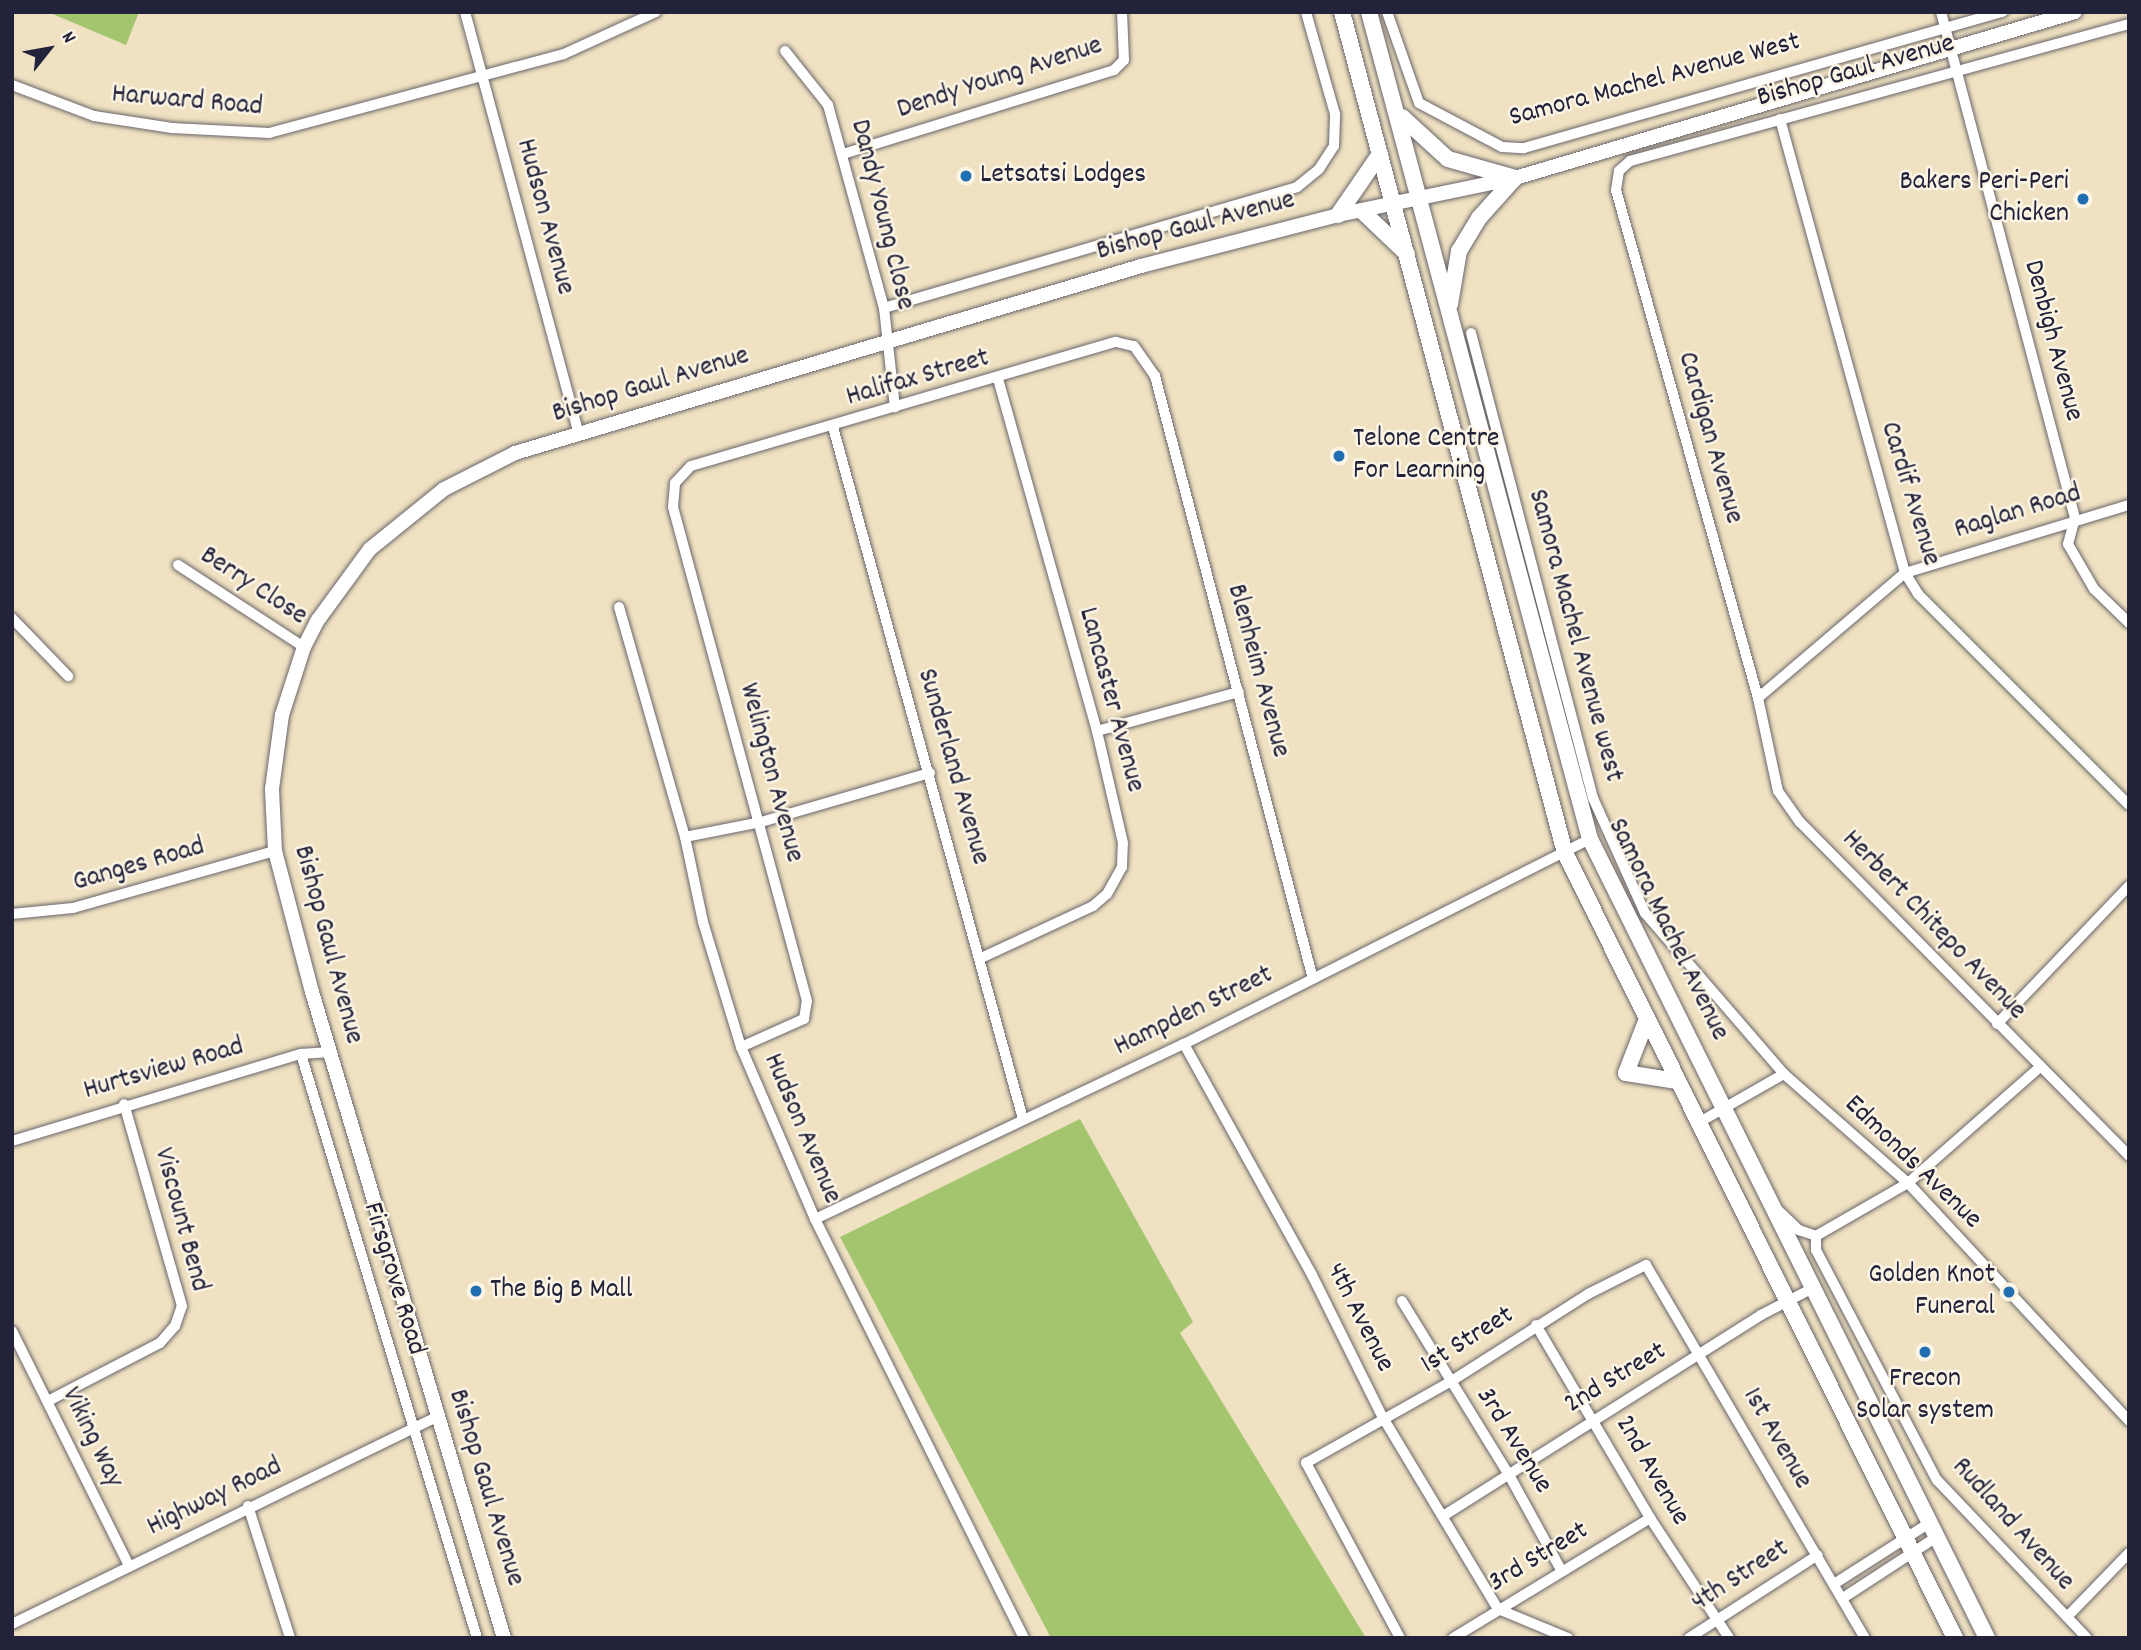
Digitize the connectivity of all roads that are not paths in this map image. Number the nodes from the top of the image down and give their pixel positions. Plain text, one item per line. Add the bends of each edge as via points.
1 (465, 12) edge
2 (656, 12) edge
3 (1122, 12) edge
4 (1306, 12) edge
5 (1342, 12) edge
6 (1369, 12) edge
7 (1387, 12) edge
8 (1941, 12) edge
9 (2003, 12) edge
10 (2075, 12) edge
11 (2129, 24) edge
12 (1946, 29) junction
13 (1951, 48) junction
14 (785, 51) dead end
15 (1956, 69) junction
16 (482, 77) junction
17 (12, 85) edge
18 (1399, 114) junction
19 (1780, 119) junction
20 (843, 154) junction
21 (1380, 154) junction
22 (1515, 178) junction
23 (1616, 190) joint
24 (1420, 200) junction
25 (1394, 204) junction
26 (1362, 211) junction
27 (1338, 215) junction
28 (1409, 256) junction
29 (884, 308) junction
30 (1449, 310) junction
31 (1471, 333) dead end
32 (888, 339) junction
33 (1155, 376) joint
34 (998, 379) junction
35 (895, 407) junction
36 (833, 427) junction
37 (579, 434) junction
38 (680, 474) joint
39 (2129, 505) edge
40 (2075, 518) junction
41 (178, 565) dead end
42 (1905, 573) junction
43 (619, 607) dead end
44 (12, 618) edge
45 (2129, 623) edge
46 (304, 647) junction
47 (68, 676) dead end
48 (1239, 692) junction
49 (1758, 698) junction
50 (1097, 731) junction
51 (930, 773) junction
52 (2129, 805) edge
53 (761, 822) junction
54 (685, 837) junction
55 (1590, 839) junction
56 (275, 851) junction
57 (1564, 853) junction
58 (2129, 886) edge
59 (12, 914) edge
60 (981, 958) junction
61 (1313, 979) junction
62 (1647, 1019) junction
63 (1997, 1024) junction
64 (1747, 1032) joint
65 (1184, 1044) junction
66 (741, 1047) junction
67 (330, 1052) junction
68 (300, 1054) junction
69 (2040, 1067) junction
70 (1784, 1074) junction
71 (1677, 1081) junction
72 (124, 1104) junction
73 (1726, 1111) junction
74 (1023, 1119) junction
75 (1698, 1123) junction
76 (12, 1141) edge
77 (2129, 1156) edge
78 (1908, 1183) junction
79 (1774, 1207) junction
80 (815, 1219) junction
81 (1816, 1236) junction
82 (1646, 1265) joint
83 (1815, 1287) junction
84 (1790, 1300) junction
85 (1402, 1301) dead end
86 (1536, 1325) junction
87 (12, 1331) edge
88 (1700, 1355) junction
89 (1450, 1382) junction
90 (48, 1401) junction
91 (438, 1416) junction
92 (1382, 1416) junction
93 (1594, 1418) junction
94 (2129, 1421) edge
95 (414, 1428) junction
96 (1508, 1473) junction
97 (248, 1506) junction
98 (1443, 1516) junction
99 (1650, 1518) junction
100 (1934, 1529) junction
101 (1910, 1546) junction
102 (2129, 1553) edge
103 (1818, 1555) junction
104 (128, 1566) junction
105 (1561, 1570) junction
106 (1834, 1584) junction
107 (1843, 1598) junction
108 (1498, 1609) junction
109 (2067, 1617) junction
110 (1717, 1618) junction
111 (12, 1624) edge
112 (1863, 1634) edge
113 (290, 1638) edge
114 (477, 1638) edge
115 (504, 1638) edge
116 (1024, 1638) edge
117 (1400, 1638) edge
118 (1453, 1638) edge
119 (1568, 1638) edge
120 (1689, 1638) edge
121 (1729, 1638) edge
122 (1850, 1638) edge
123 (1955, 1638) edge
124 (1987, 1638) edge
125 (2087, 1638) edge

1 - 16 street, Hudson Avenue
2 - 16 street, Harward Road via 589,46
3 - 20 street, Dendy Young Avenue via 1124,60 1114,70
4 - 29 street, Bishop Gaul Avenue via 1335,114 1334,146 1319,169 1297,187
5 - 21 highway
6 - 18 highway
7 - 12 street, Samora Machel Avenue West via 1419,103 1502,147 1524,148
8 - 12 street, Denbigh Avenue
9 - 12 street, Samora Machel Avenue West
10 - 13 main road, Bishop Gaul Avenue
11 - 15 street, Bishop Gaul Avenue
12 - 13 street, Denbigh Avenue
13 - 15 street, Denbigh Avenue
13 - 22 main road, Bishop Gaul Avenue
14 - 20 street, Dandy Young Close via 825,99
15 - 19 street, Bishop Gaul Avenue
15 - 40 street, Denbigh Avenue
16 - 17 street, Harward Road via 323,121 253,135 94,116
16 - 37 street, Hudson Avenue
18 - 22 highway via 1420,139 1448,159
18 - 24 highway
19 - 23 street, Bishop Gaul Avenue via 1630,161 1619,171
19 - 42 street, Cardif Avenue
20 - 29 street, Dandy Young Close
21 - 25 highway
21 - 27 highway
22 - 24 main road, Bishop Gaul Avenue
22 - 30 highway via 1479,218 1459,251
23 - 49 street, Cardigan Avenue
24 - 25 main road, Bishop Gaul Avenue
24 - 30 highway, Samora Machel Avenue
25 - 26 main road, Bishop Gaul Avenue
25 - 28 highway, Samora Machel Avenue
26 - 27 main road, Bishop Gaul Avenue
26 - 28 highway
27 - 32 main road, Bishop Gaul Avenue
28 - 57 highway, Samora Machel Avenue
29 - 32 street, Dandy Young Close
30 - 55 highway, Samora Machel Avenue
31 - 64 street, Samora Machel Avenue west via 1598,811 1645,913
32 - 35 street, Dandy Young Close
32 - 37 main road, Bishop Gaul Avenue
33 - 34 street, Halifax Street via 1134,346 1116,342
33 - 48 street, Blenheim Avenue
34 - 35 street, Halifax Street
34 - 50 street, Lancaster Avenue
35 - 36 street, Halifax Street
36 - 38 street, Halifax Street via 691,466
36 - 51 street, Sunderland Avenue
37 - 46 main road, Bishop Gaul Avenue via 495,461 425,501 351,571
38 - 53 street, Welington Avenue via 672,494 673,507
39 - 40 street, Raglan Road
40 - 42 street, Raglan Road
40 - 45 street, Denbigh Avenue via 2068,544 2094,589
41 - 46 street, Berry Close
42 - 49 street, Raglan Road
42 - 52 street, Cardif Avenue via 1918,594
43 - 54 street, Hudson Avenue
44 - 47 street
46 - 56 main road, Bishop Gaul Avenue via 282,715 273,765
48 - 50 street
48 - 61 street, Blenheim Avenue
49 - 63 street, Herbert Chitepo Avenue via 1778,791 1800,822
50 - 60 street, Lancaster Avenue via 1124,843 1122,867 1107,894 1093,906
51 - 53 street
51 - 60 street, Sunderland Avenue
53 - 54 street
53 - 66 street, Welington Avenue via 808,1012 796,1024
54 - 66 street, Hudson Avenue via 703,922
55 - 57 street, Hampden Street
55 - 73 highway, Samora Machel Avenue
56 - 59 street, Ganges Road via 73,908
56 - 67 main road, Bishop Gaul Avenue
57 - 61 street, Hampden Street
57 - 62 highway, Samora Machel Avenue
58 - 63 street
60 - 74 street, Sunderland Avenue
61 - 65 street, Hampden Street
62 - 71 highway, Samora Machel Avenue
62 - 71 highway via 1626,1073
63 - 69 street, Herbert Chitepo Avenue
64 - 70 street, Edmonds Avenue
65 - 74 street, Hampden Street
65 - 92 street, 4th Avenue via 1312,1275
66 - 80 street, Hudson Avenue
67 - 68 street, Hurtsview Road
67 - 91 main road, Bishop Gaul Avenue
68 - 72 street, Hurtsview Road
68 - 95 street, Firsgrove Road
69 - 77 street, Herbert Chitepo Avenue
69 - 78 street
70 - 73 street
70 - 78 street, Edmonds Avenue
71 - 75 highway, Samora Machel Avenue
72 - 76 street, Hurtsview Road
72 - 90 street, Viscount Bend via 182,1307 175,1326 160,1343
73 - 75 street
73 - 79 highway, Samora Machel Avenue
74 - 80 street, Hampden Street
75 - 84 highway, Samora Machel Avenue
78 - 81 street
78 - 94 street, Edmonds Avenue
79 - 81 street via 1799,1230
79 - 83 highway, Samora Machel Avenue
80 - 116 street, Hudson Avenue
81 - 109 street, Rudland Avenue via 1816,1250 1937,1480
82 - 86 street, 1st Street
82 - 88 street, 1st Avenue
83 - 84 street, 2nd Street
83 - 100 highway, Samora Machel Avenue
84 - 88 street, 2nd Street
84 - 101 highway, Samora Machel Avenue
85 - 89 street, 3rd Avenue
86 - 89 street, 1st Street
86 - 93 street, 2nd Avenue
87 - 90 street, Viking Way
88 - 93 street, 2nd Street
88 - 103 street, 1st Avenue
89 - 92 street, 1st Street
89 - 96 street, 3rd Avenue
90 - 104 street, Viking Way
91 - 95 street, Highway Road
91 - 115 main road, Bishop Gaul Avenue
92 - 98 street, 4th Avenue
92 - 117 street, 1st Street via 1306,1463
93 - 96 street, 2nd Street
93 - 99 street, 2nd Avenue
95 - 97 street, Highway Road
95 - 114 street, Firsgrove Road
96 - 98 street, 2nd Street
96 - 105 street, 3rd Avenue
97 - 104 street, Highway Road
97 - 113 street
98 - 108 street, 4th Avenue
99 - 105 street, 3rd Street
99 - 110 street, 2nd Avenue
100 - 101 street
100 - 124 highway, Samora Machel Avenue
101 - 106 street
101 - 107 street
101 - 123 highway, Samora Machel Avenue
102 - 109 street
103 - 106 street, 1st Avenue
103 - 110 street, 4th Street
104 - 111 street, Highway Road
105 - 108 street, 3rd Street
106 - 107 street, 1st Avenue
107 - 112 street, 1st Avenue
108 - 118 street, 3rd Street
108 - 119 street
109 - 125 street, Rudland Avenue
110 - 120 street, 4th Street
110 - 121 street, 2nd Avenue
112 - 122 street

